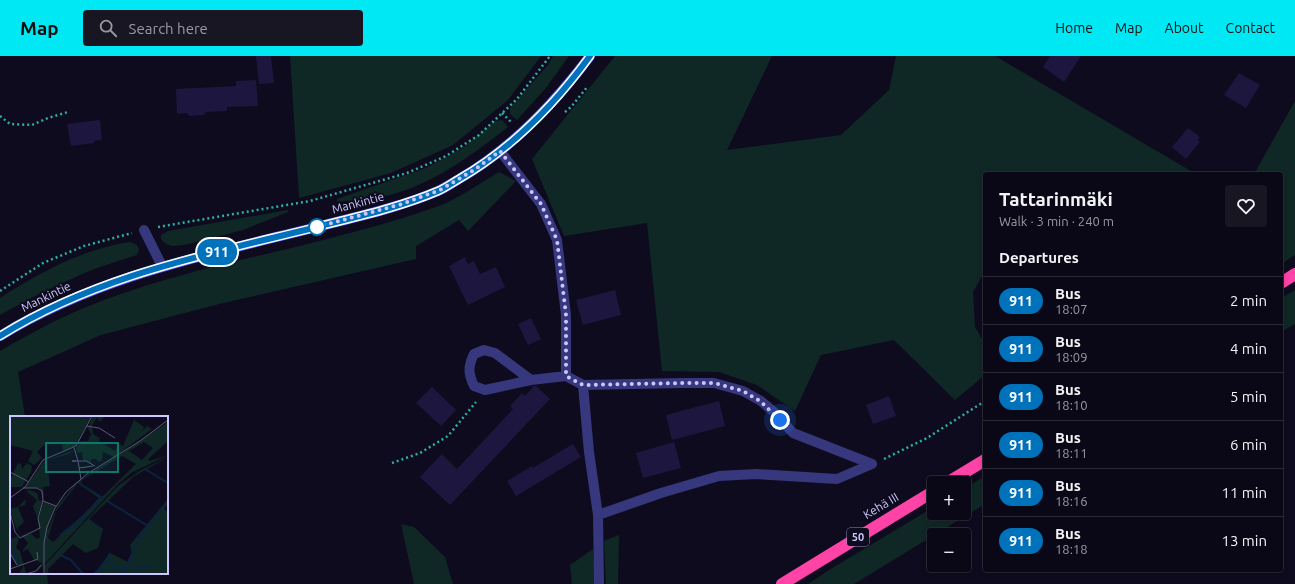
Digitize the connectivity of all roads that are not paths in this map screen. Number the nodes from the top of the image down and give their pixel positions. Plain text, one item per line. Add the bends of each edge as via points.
1 (590, 56) edge
2 (500, 151) junction
3 (144, 230) road end
4 (162, 266) junction
5 (1295, 274) edge
6 (1283, 281) edge
7 (0, 336) edge
8 (566, 376) junction
9 (531, 380) junction
10 (583, 385) junction
11 (983, 461) edge
12 (959, 476) edge
13 (927, 495) edge
14 (598, 515) junction
15 (599, 584) edge
16 (782, 584) edge

1 - 2 street, Mankintie via 563,92
2 - 4 street, Mankintie via 440,190 402,204
2 - 8 lane via 541,204 557,240 566,315
3 - 4 lane
4 - 7 street, Mankintie via 97,287 53,306
5 - 6 highway
8 - 9 lane
8 - 10 lane
9 - 9 lane via 485,390 474,386 469,364 474,354 484,350 495,353
10 - 14 lane
10 - 14 lane via 714,383 743,391 760,401 774,412 792,433 872,464 837,478 756,474 720,476
11 - 12 highway
13 - 16 highway, Kehä III / 50
14 - 15 lane

